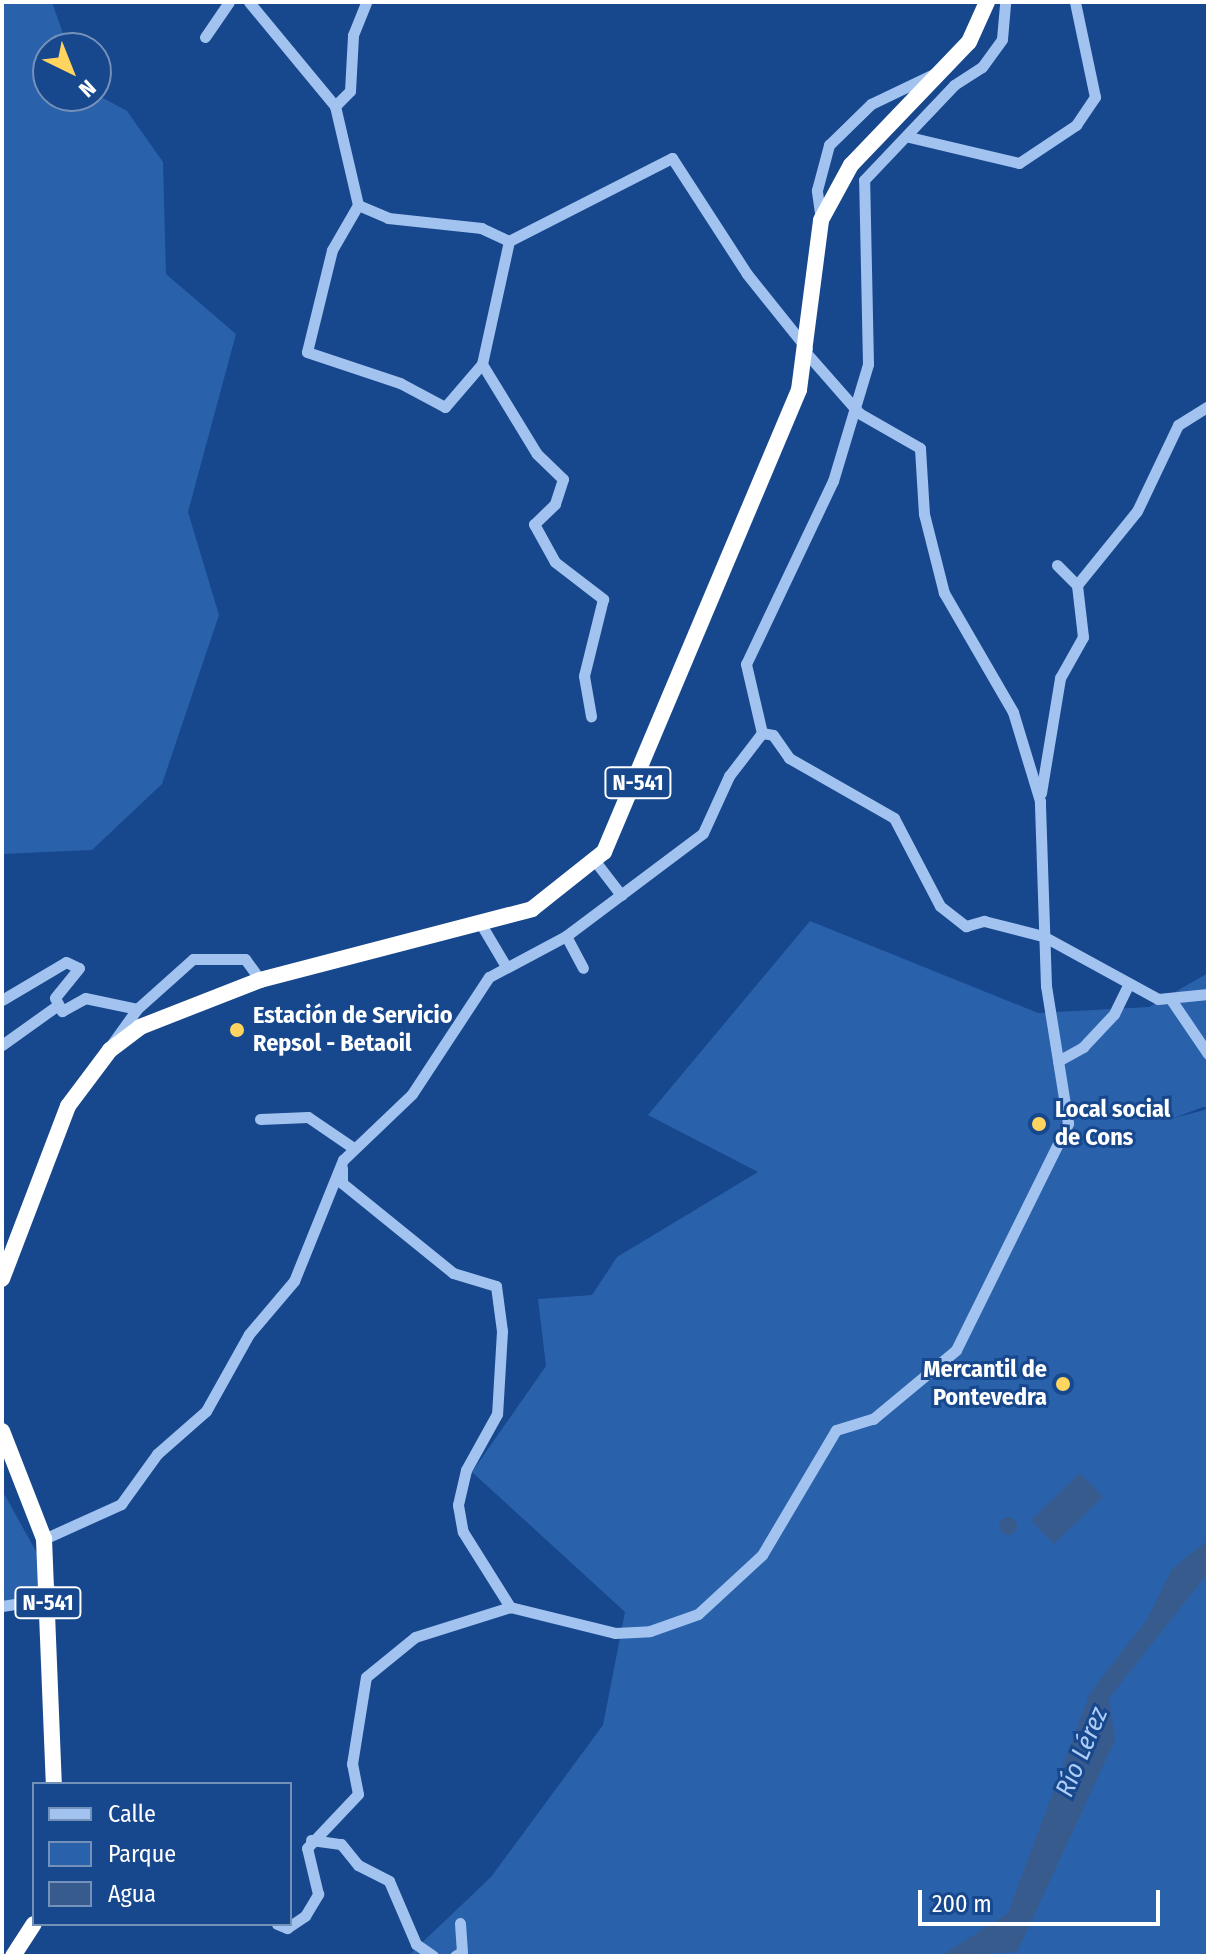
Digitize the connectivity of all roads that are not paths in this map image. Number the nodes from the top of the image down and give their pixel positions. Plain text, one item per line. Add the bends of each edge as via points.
1 (229, 2) edge
2 (249, 2) edge
3 (366, 2) edge
4 (987, 2) edge
5 (1005, 2) edge
6 (1075, 2) edge
7 (205, 37) dead end
8 (947, 68) junction
9 (350, 91) junction
10 (335, 106) junction
11 (341, 121) junction
12 (909, 137) junction
13 (358, 205) junction
14 (821, 220) junction
15 (509, 241) junction
16 (808, 352) junction
17 (482, 364) junction
18 (852, 405) junction
19 (1208, 406) edge
20 (1057, 565) dead end
21 (1077, 585) junction
22 (591, 716) dead end
23 (762, 733) junction
24 (1040, 801) junction
25 (595, 861) junction
26 (621, 895) junction
27 (482, 926) junction
28 (566, 936) junction
29 (1043, 936) junction
30 (504, 963) junction
31 (583, 968) dead end
32 (260, 980) junction
33 (1129, 983) junction
34 (1208, 994) edge
35 (2, 1000) edge
36 (1172, 1001) junction
37 (55, 1007) junction
38 (137, 1009) junction
39 (2, 1045) edge
40 (110, 1050) junction
41 (1208, 1054) edge
42 (1058, 1061) junction
43 (260, 1119) dead end
44 (352, 1147) junction
45 (343, 1160) junction
46 (2, 1279) edge
47 (2, 1431) edge
48 (44, 1539) junction
49 (47, 1599) junction
50 (2, 1606) edge
51 (510, 1607) junction
52 (54, 1782) edge
53 (311, 1840) junction
54 (460, 1923) dead end
55 (292, 1925) edge
56 (33, 1926) edge
57 (13, 1956) edge
58 (433, 1956) edge
59 (455, 1956) edge

1 - 7 street
2 - 10 street
3 - 9 street via 353,35
4 - 8 highway, N-541
5 - 12 street via 1002,39
6 - 12 street via 1095,97 1076,125 1019,163
8 - 14 highway, N-541 via 851,165
8 - 14 street via 871,104 829,145 817,190
9 - 10 street
9 - 11 street
10 - 11 street
11 - 13 street
12 - 18 street via 864,180 872,310 868,364
13 - 15 street via 388,218 481,228
13 - 17 street via 332,250 307,352 400,383 445,407
14 - 16 highway, N-541
15 - 16 street via 672,158 747,274
15 - 17 street
16 - 18 street
16 - 25 highway, N-541 via 628,809
17 - 22 street via 537,454 563,479 555,504 534,524 555,562 603,599 584,676
18 - 23 street via 833,481 746,664
18 - 24 street via 920,448 924,514 944,593 1013,712
19 - 21 street via 1178,425 1137,511
20 - 21 street
21 - 24 street via 1083,637 1060,678
23 - 26 street via 729,776 695,844
23 - 29 street via 773,735 789,758 894,818 940,906 966,926 984,921
24 - 29 street
25 - 26 street
25 - 27 highway, N-541 via 532,909
26 - 28 street
27 - 30 street
27 - 32 highway, N-541
28 - 30 street
28 - 31 street
29 - 33 street
29 - 42 street
30 - 44 street via 412,1094
32 - 38 street via 245,959 193,959
32 - 40 highway, N-541 via 196,1000
33 - 36 street
33 - 42 street via 1114,1014 1083,1047
34 - 36 street
35 - 37 street via 74,962 77,975
36 - 41 street
37 - 38 street via 100,999
37 - 39 street
38 - 40 street
40 - 46 highway, N-541 via 50,1143
42 - 51 street via 1068,1123 956,1350 882,1412 836,1430 752,1567 698,1614 650,1631 615,1633
43 - 44 street via 308,1117
44 - 45 street
45 - 48 street via 294,1281 249,1334 206,1411 157,1454 121,1504
45 - 51 street via 345,1187 453,1273 496,1286 502,1331 497,1414 466,1470 458,1505 463,1532
47 - 48 highway, N-541
48 - 49 highway, N-541
49 - 50 street
49 - 52 highway, N-541
51 - 53 street via 415,1637 366,1677 352,1764 358,1794
53 - 55 street via 318,1894 305,1916
53 - 58 street via 341,1844 358,1865 389,1881 416,1944
54 - 59 street via 462,1952
56 - 57 highway

